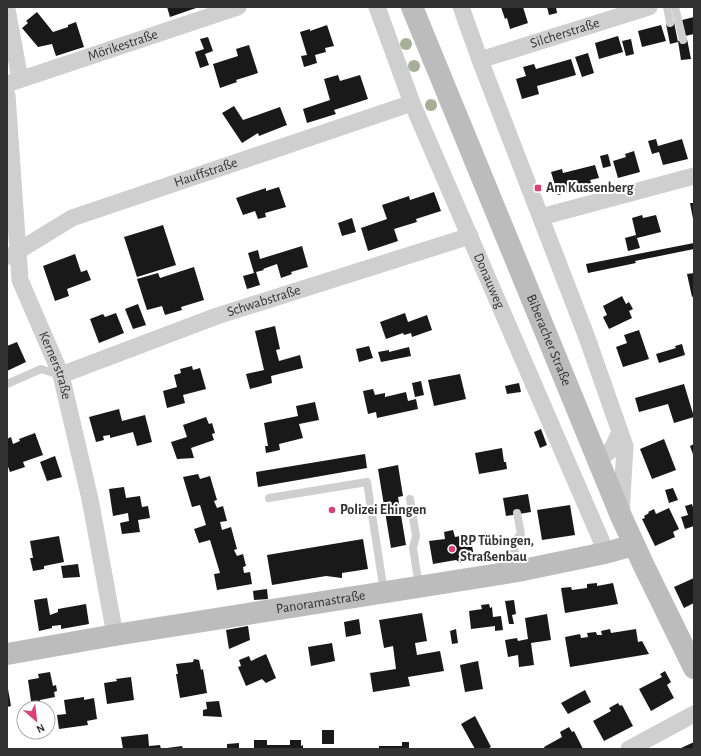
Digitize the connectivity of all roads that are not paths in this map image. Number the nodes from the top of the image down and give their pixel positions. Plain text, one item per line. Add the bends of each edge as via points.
1 (238, 7) edge
2 (377, 7) edge
3 (412, 7) edge
4 (461, 7) edge
5 (649, 7) edge
6 (667, 7) edge
7 (675, 7) edge
8 (7, 8) edge
9 (670, 23) dead end
10 (683, 40) dead end
11 (480, 60) junction
12 (14, 82) edge
13 (7, 96) edge
14 (412, 103) junction
15 (694, 176) edge
16 (541, 217) junction
17 (470, 236) junction
18 (12, 255) edge
19 (61, 375) junction
20 (7, 384) edge
21 (620, 432) junction
22 (598, 460) junction
23 (269, 498) dead end
24 (410, 499) dead end
25 (517, 514) dead end
26 (621, 516) junction
27 (634, 545) junction
28 (605, 553) junction
29 (518, 571) junction
30 (420, 587) junction
31 (384, 593) junction
32 (115, 635) junction
33 (7, 654) edge
34 (694, 666) edge
35 (694, 714) edge
36 (629, 749) edge

1 - 12 street, Mörikestraße
2 - 14 street, Donauweg
3 - 22 street, Biberacher Straße
4 - 11 street
5 - 11 street, Silcherstraße
6 - 9 lane
7 - 10 lane
8 - 12 street
11 - 16 street
13 - 18 street, Kernerstraße
14 - 17 street, Donauweg
14 - 18 street, Hauffstraße via 72,218
15 - 16 street
16 - 21 street
17 - 19 street, Schwabstraße via 217,316
17 - 28 street, Donauweg
18 - 19 street, Kernerstraße via 20,280
19 - 20 lane via 41,369
19 - 32 street, Kernerstraße via 90,499
21 - 22 street via 612,449
21 - 26 street via 625,446
22 - 26 street, Biberacher Straße
23 - 31 lane via 367,482
24 - 30 lane
25 - 29 lane via 521,534 513,543
26 - 27 street, Biberacher Straße
27 - 28 street, Panoramastraße
27 - 34 street, Biberacher Straße
28 - 29 street, Panoramastraße
29 - 30 street, Panoramastraße
30 - 31 street, Panoramastraße
31 - 32 street, Panoramastraße
32 - 33 street, Panoramastraße
35 - 36 street

